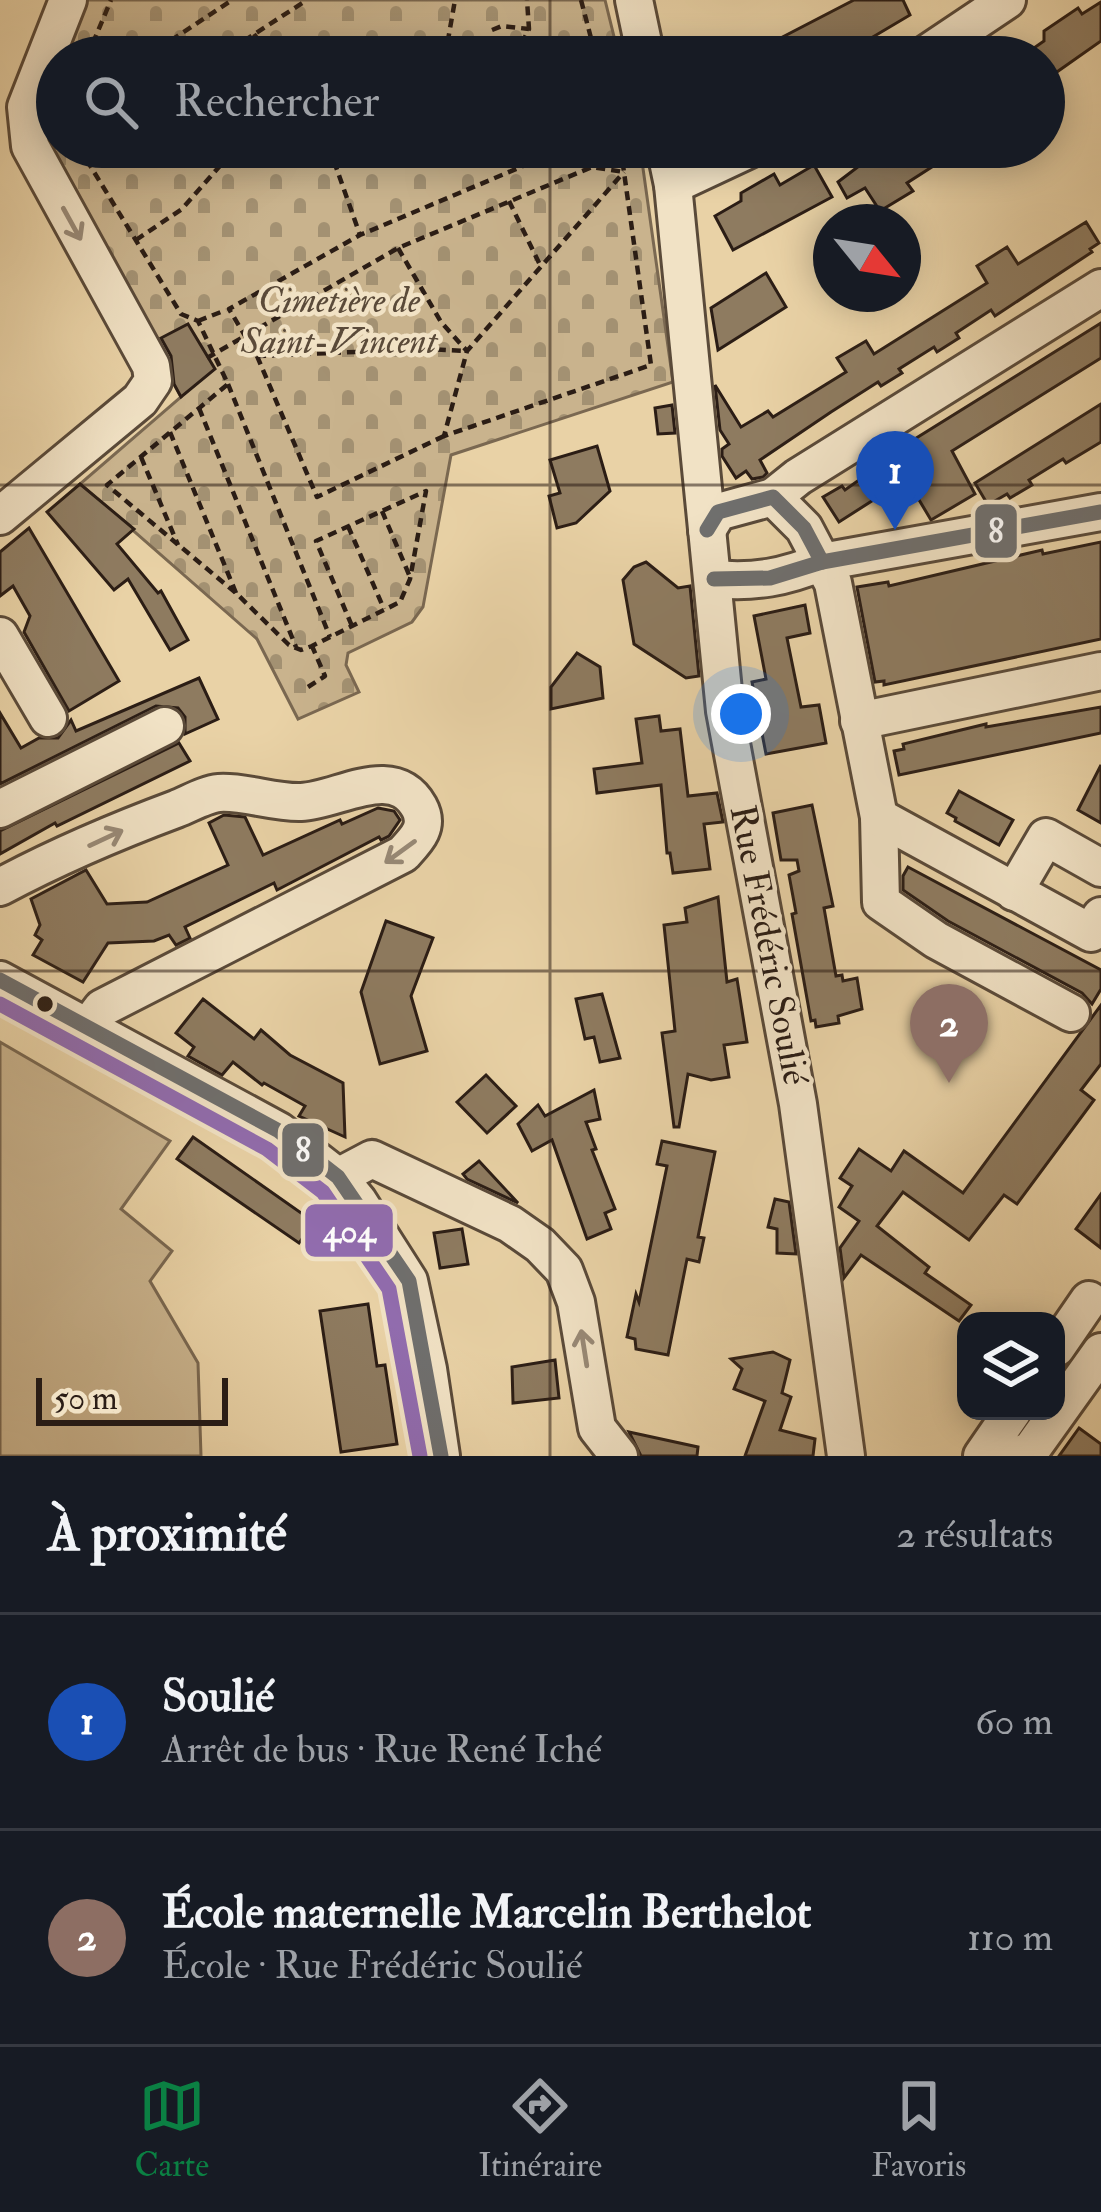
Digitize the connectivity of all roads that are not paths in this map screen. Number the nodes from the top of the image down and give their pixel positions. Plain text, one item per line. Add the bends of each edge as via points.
1 (68, 0) edge
2 (634, 0) edge
3 (1007, 0) edge
4 (54, 36) edge
5 (642, 36) edge
6 (953, 36) edge
7 (36, 82) edge
8 (36, 159) edge
9 (41, 168) edge
10 (669, 168) edge
11 (709, 168) edge
12 (673, 185) junction
13 (1101, 288) edge
14 (773, 497) junction
15 (1101, 512) edge
16 (0, 516) edge
17 (707, 530) junction
18 (822, 562) junction
19 (714, 579) junction
20 (0, 636) edge
21 (1101, 671) edge
22 (48, 718) dead end
23 (859, 721) junction
24 (165, 726) dead end
25 (0, 809) edge
26 (879, 817) junction
27 (1101, 868) edge
28 (0, 887) edge
29 (1014, 892) junction
30 (1101, 916) edge
31 (0, 980) edge
32 (1071, 1013) dead end
33 (89, 1025) junction
34 (338, 1177) junction
35 (1089, 1300) dead end
36 (1065, 1335) edge
37 (1101, 1352) edge
38 (1007, 1420) edge
39 (441, 1456) edge
40 (620, 1456) edge
41 (847, 1456) edge
42 (982, 1456) edge
43 (1017, 1456) edge

1 -> 4 street
2 - 5 street
3 - 6 street
7 -> 8 street via 26,107
9 -> 16 street via 153,381
10 - 12 street, Rue Frédéric Soulié
11 - 12 street
12 - 17 street, Rue Frédéric Soulié
13 - 14 street
14 - 17 street via 718,512
14 - 18 street via 804,528
15 - 18 street
17 - 19 street, Rue Frédéric Soulié
18 - 19 street via 751,583
18 - 23 street
19 - 41 street, Rue Frédéric Soulié via 725,712 798,1103
20 - 22 street
21 - 23 street
23 - 26 street
24 - 25 street
26 - 29 street
26 - 32 street via 880,902
27 - 29 street via 1046,837
28 -> 33 street via 219,793 308,802 386,784 416,801 420,837 403,854 102,1008
29 - 30 street via 1091,933
31 - 33 street
33 - 34 street via 279,1131
34 - 39 street via 409,1281
40 -> 34 street via 597,1428 564,1270 540,1245 372,1159
35 - 36 street
37 - 43 street via 1031,1450
38 - 42 street

